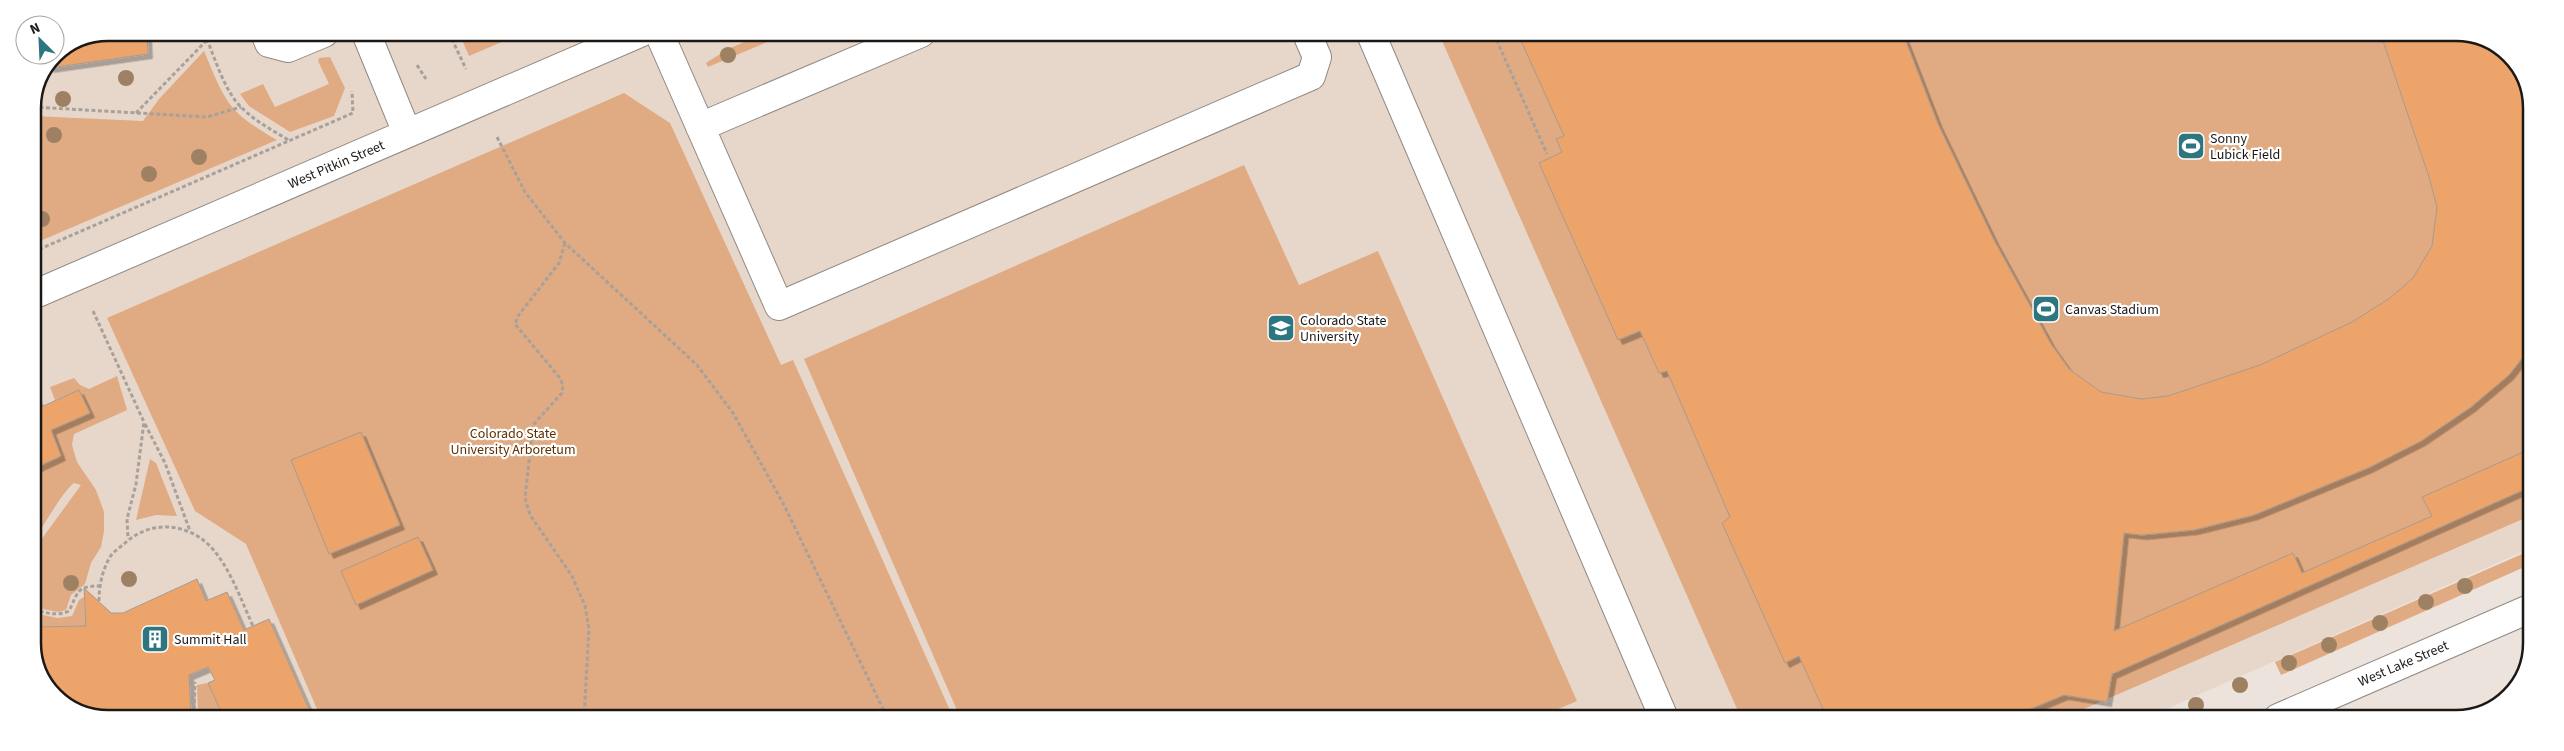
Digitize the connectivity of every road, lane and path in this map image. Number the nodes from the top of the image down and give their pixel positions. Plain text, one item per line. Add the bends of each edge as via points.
1 (165, 41) edge
2 (178, 41) edge
3 (206, 41) edge
4 (207, 41) edge
5 (269, 41) edge
6 (305, 41) edge
7 (369, 41) edge
8 (453, 41) edge
9 (621, 41) edge
10 (662, 41) edge
11 (902, 41) edge
12 (1309, 41) edge
13 (1374, 41) edge
14 (1497, 41) edge
15 (466, 69) dead end
16 (41, 107) edge
17 (241, 108) junction
18 (136, 113) junction
19 (353, 113) dead end
20 (700, 127) junction
21 (407, 133) junction
22 (497, 137) dead end
23 (290, 141) junction
24 (1547, 154) dead end
25 (565, 243) junction
26 (41, 248) edge
27 (41, 292) edge
28 (93, 311) dead end
29 (144, 422) junction
30 (190, 532) junction
31 (128, 540) junction
32 (99, 586) junction
33 (99, 602) dead end
34 (41, 612) edge
35 (2523, 612) edge
36 (253, 626) dead end
37 (195, 682) dead end
38 (194, 710) edge
39 (584, 710) edge
40 (884, 710) edge
41 (1661, 710) edge
42 (2296, 710) edge

1 - 2 path
3 - 18 path
4 - 17 path
5 - 6 street via 288,48
7 - 21 street
8 - 15 path
9 - 21 street, West Pitkin Street
10 - 20 street
11 - 20 street
12 - 20 street via 1317,57 1311,76 779,306
13 - 41 street
14 - 24 path
16 - 18 path
17 - 18 path via 207,118
17 - 23 path
19 - 23 path
21 - 27 street, West Pitkin Street
22 - 25 path via 525,192
23 - 26 path
25 - 39 path via 559,263 515,324 563,385 562,393 533,425 525,498 530,515 572,576 585,606 589,629
25 - 40 path via 697,364 733,413 783,503
28 - 29 path
29 - 30 path via 165,463
29 - 31 path via 128,519
30 - 31 path via 167,526 146,529
30 - 36 path via 209,545 224,566
31 - 32 path via 110,556
32 - 33 path
32 - 34 path via 83,588 74,596 69,611 63,614
35 - 42 street, West Lake Street
37 - 38 path

